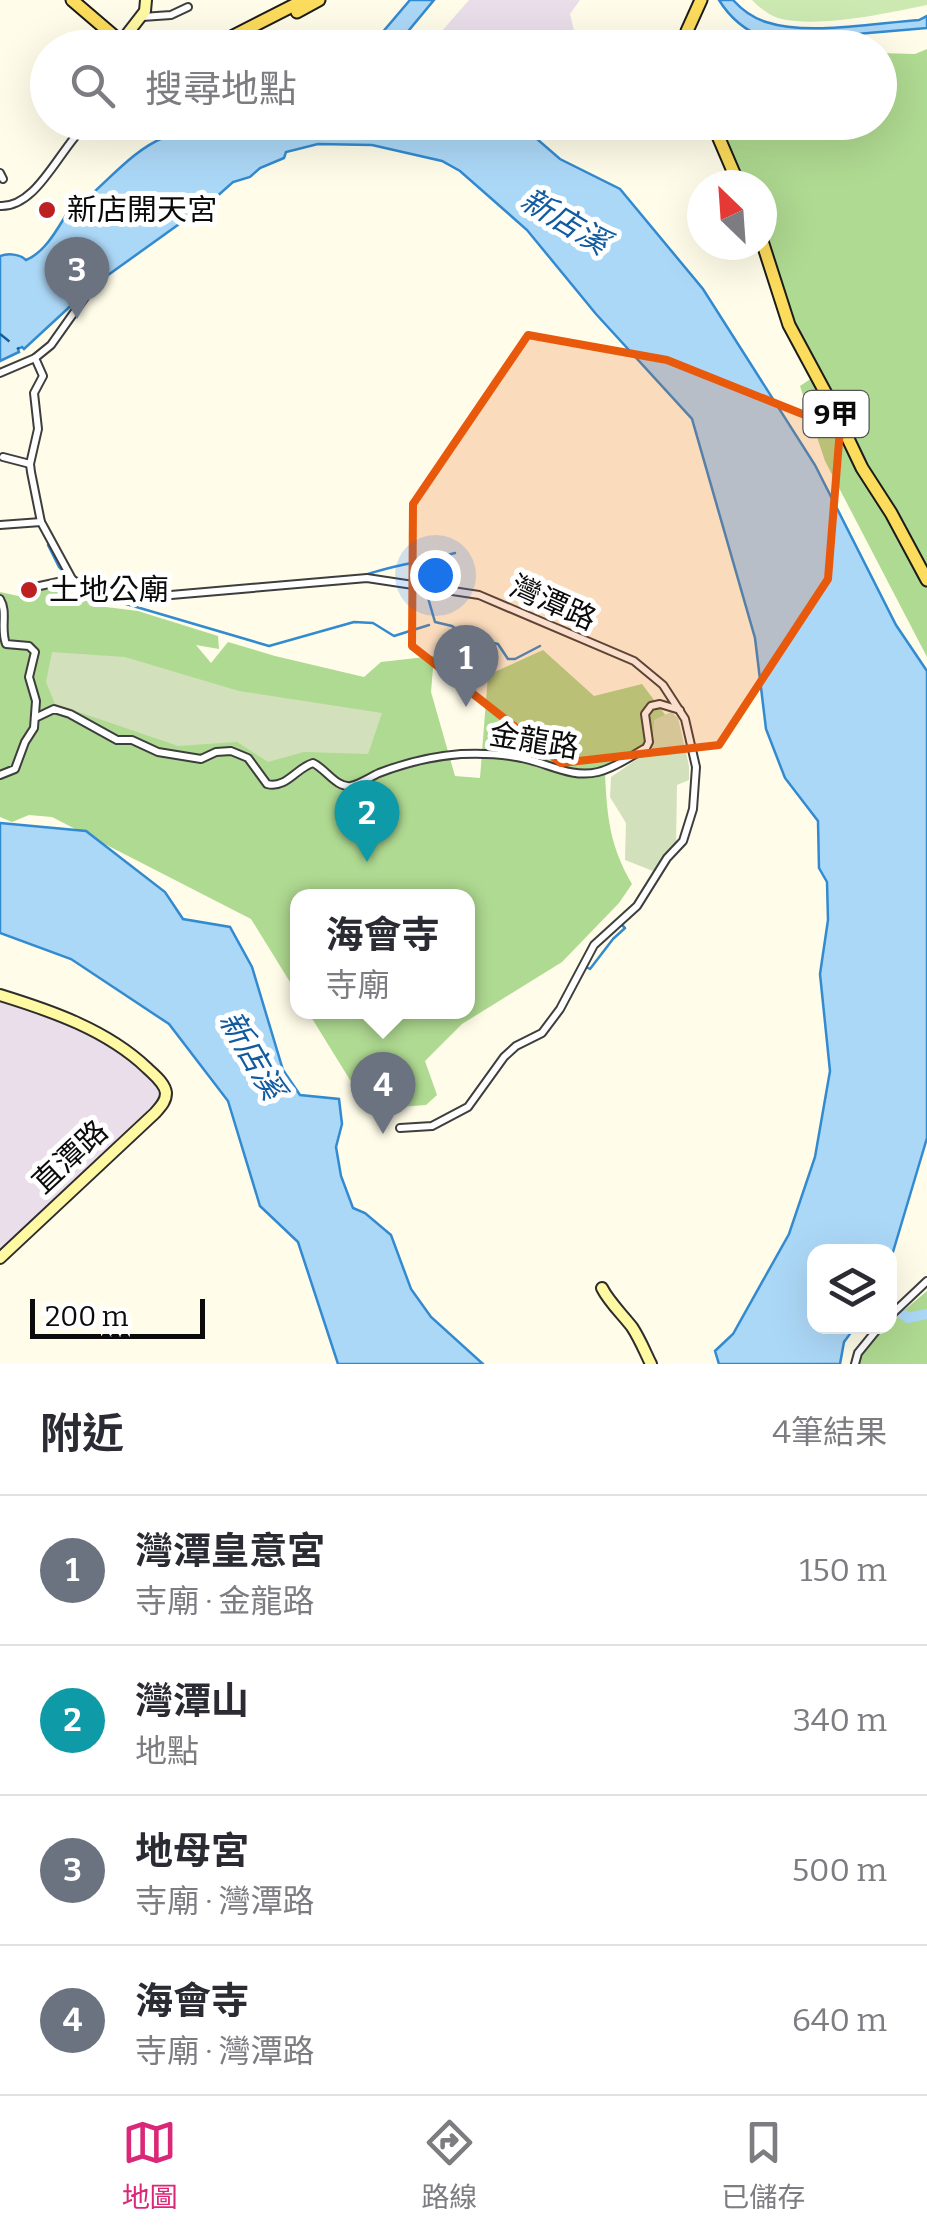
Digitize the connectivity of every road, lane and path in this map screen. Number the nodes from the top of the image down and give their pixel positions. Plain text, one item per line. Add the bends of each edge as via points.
1 (72, 0) edge
2 (83, 0) edge
3 (146, 0) edge
4 (304, 0) edge
5 (318, 0) edge
6 (700, 0) edge
7 (188, 6) dead end
8 (141, 17) junction
9 (109, 30) edge
10 (112, 30) edge
11 (133, 30) edge
12 (245, 30) edge
13 (260, 30) edge
14 (687, 30) edge
15 (72, 140) edge
16 (720, 140) edge
17 (733, 170) edge
18 (0, 206) edge
19 (768, 260) edge
20 (85, 297) dead end
21 (35, 358) junction
22 (0, 373) edge
23 (3, 456) dead end
24 (30, 464) junction
25 (41, 522) junction
26 (0, 525) edge
27 (72, 579) junction
28 (927, 580) edge
29 (31, 594) dead end
30 (0, 600) edge
31 (681, 710) junction
32 (35, 718) junction
33 (0, 775) edge
34 (0, 996) edge
35 (400, 1128) dead end
36 (0, 1258) edge
37 (924, 1284) edge
38 (602, 1288) dead end
39 (897, 1309) edge
40 (873, 1334) edge
41 (651, 1364) edge
42 (855, 1364) edge

1 - 9 main road
2 - 10 main road
3 - 8 street
4 - 12 main road
5 - 13 main road
6 - 14 main road
7 - 8 street
8 - 11 street
15 - 18 street via 30,194 11,207
16 - 17 main road
19 - 28 main road, 9甲 via 790,326
20 - 21 street
21 - 22 street
21 - 24 street via 43,376 34,392 38,428
23 - 24 street
24 - 25 street
25 - 26 street
25 - 27 street
27 - 29 street via 35,586
27 - 31 street, 灣潭路 via 115,602 367,578 478,595 634,661 664,685
30 - 32 street via 6,644 35,652 28,677
31 - 32 street, 金龍路 via 651,706 645,714 646,748 593,774 510,756 458,754 403,764 346,787 313,763 274,786 232,751 179,757 117,740 54,709
31 - 35 street, 灣潭路 via 696,767 684,842 637,906 594,945 542,1033 504,1056 468,1107 432,1126
32 - 33 street via 18,765
34 - 36 street, 直潭路 via 98,1033 166,1088 155,1113
37 - 39 street
38 - 41 street
40 - 42 street

